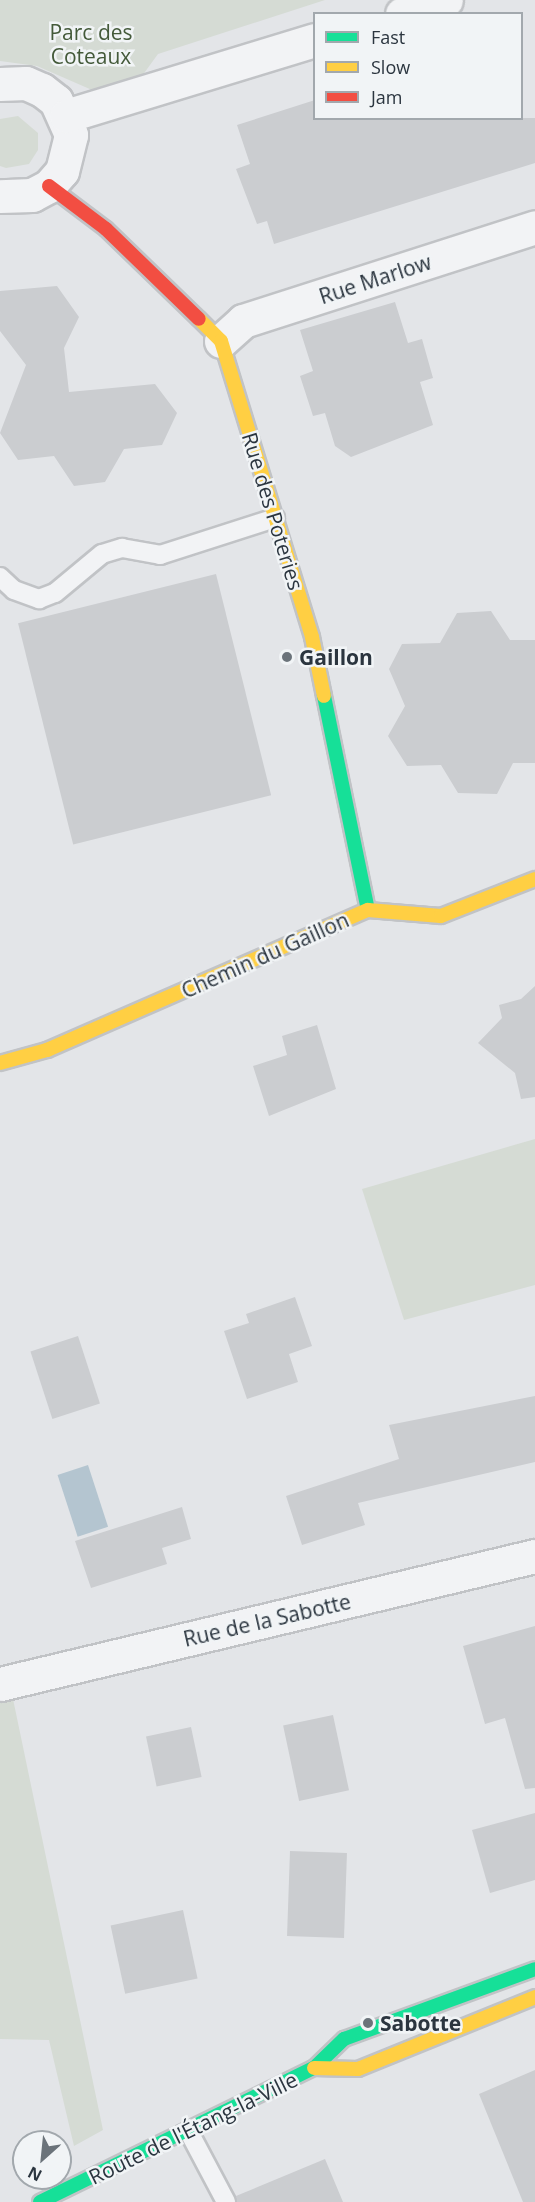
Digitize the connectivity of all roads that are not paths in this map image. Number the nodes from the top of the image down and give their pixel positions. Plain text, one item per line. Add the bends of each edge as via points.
1 (446, 0) edge
2 (408, 12) edge
3 (313, 41) edge
4 (0, 84) edge
5 (66, 116) junction
6 (49, 186) junction
7 (0, 196) edge
8 (535, 227) edge
9 (221, 341) junction
10 (275, 518) junction
11 (0, 577) edge
12 (535, 879) edge
13 (368, 910) junction
14 (0, 1063) edge
15 (535, 1556) edge
16 (0, 1684) edge
17 (535, 1969) edge
18 (535, 1997) edge
19 (314, 2068) junction
20 (189, 2132) junction
21 (40, 2202) edge
22 (226, 2202) edge

1 - 2 street
3 - 5 street
4 - 5 street via 26,83 42,90
5 - 6 street via 69,153
6 - 7 street via 32,195
6 - 9 street, Rue des Poteries via 106,229
8 - 9 street, Rue Marlow via 243,321
9 - 10 street, Rue des Poteries
10 - 11 lane via 160,555 123,548 102,554 55,593 39,599 14,590
10 - 13 street, Rue des Poteries via 312,637
12 - 13 street, Chemin du Gaillon via 441,916
13 - 14 street, Chemin du Gaillon via 47,1050
15 - 16 street, Rue de la Sabotte
17 - 19 street, Route de l'Étang-la-Ville via 344,2039
18 - 19 street, Route de l'Étang-la-Ville via 357,2069
19 - 20 street, Route de l'Étang-la-Ville
20 - 21 street, Route de l'Étang-la-Ville
20 - 22 lane

